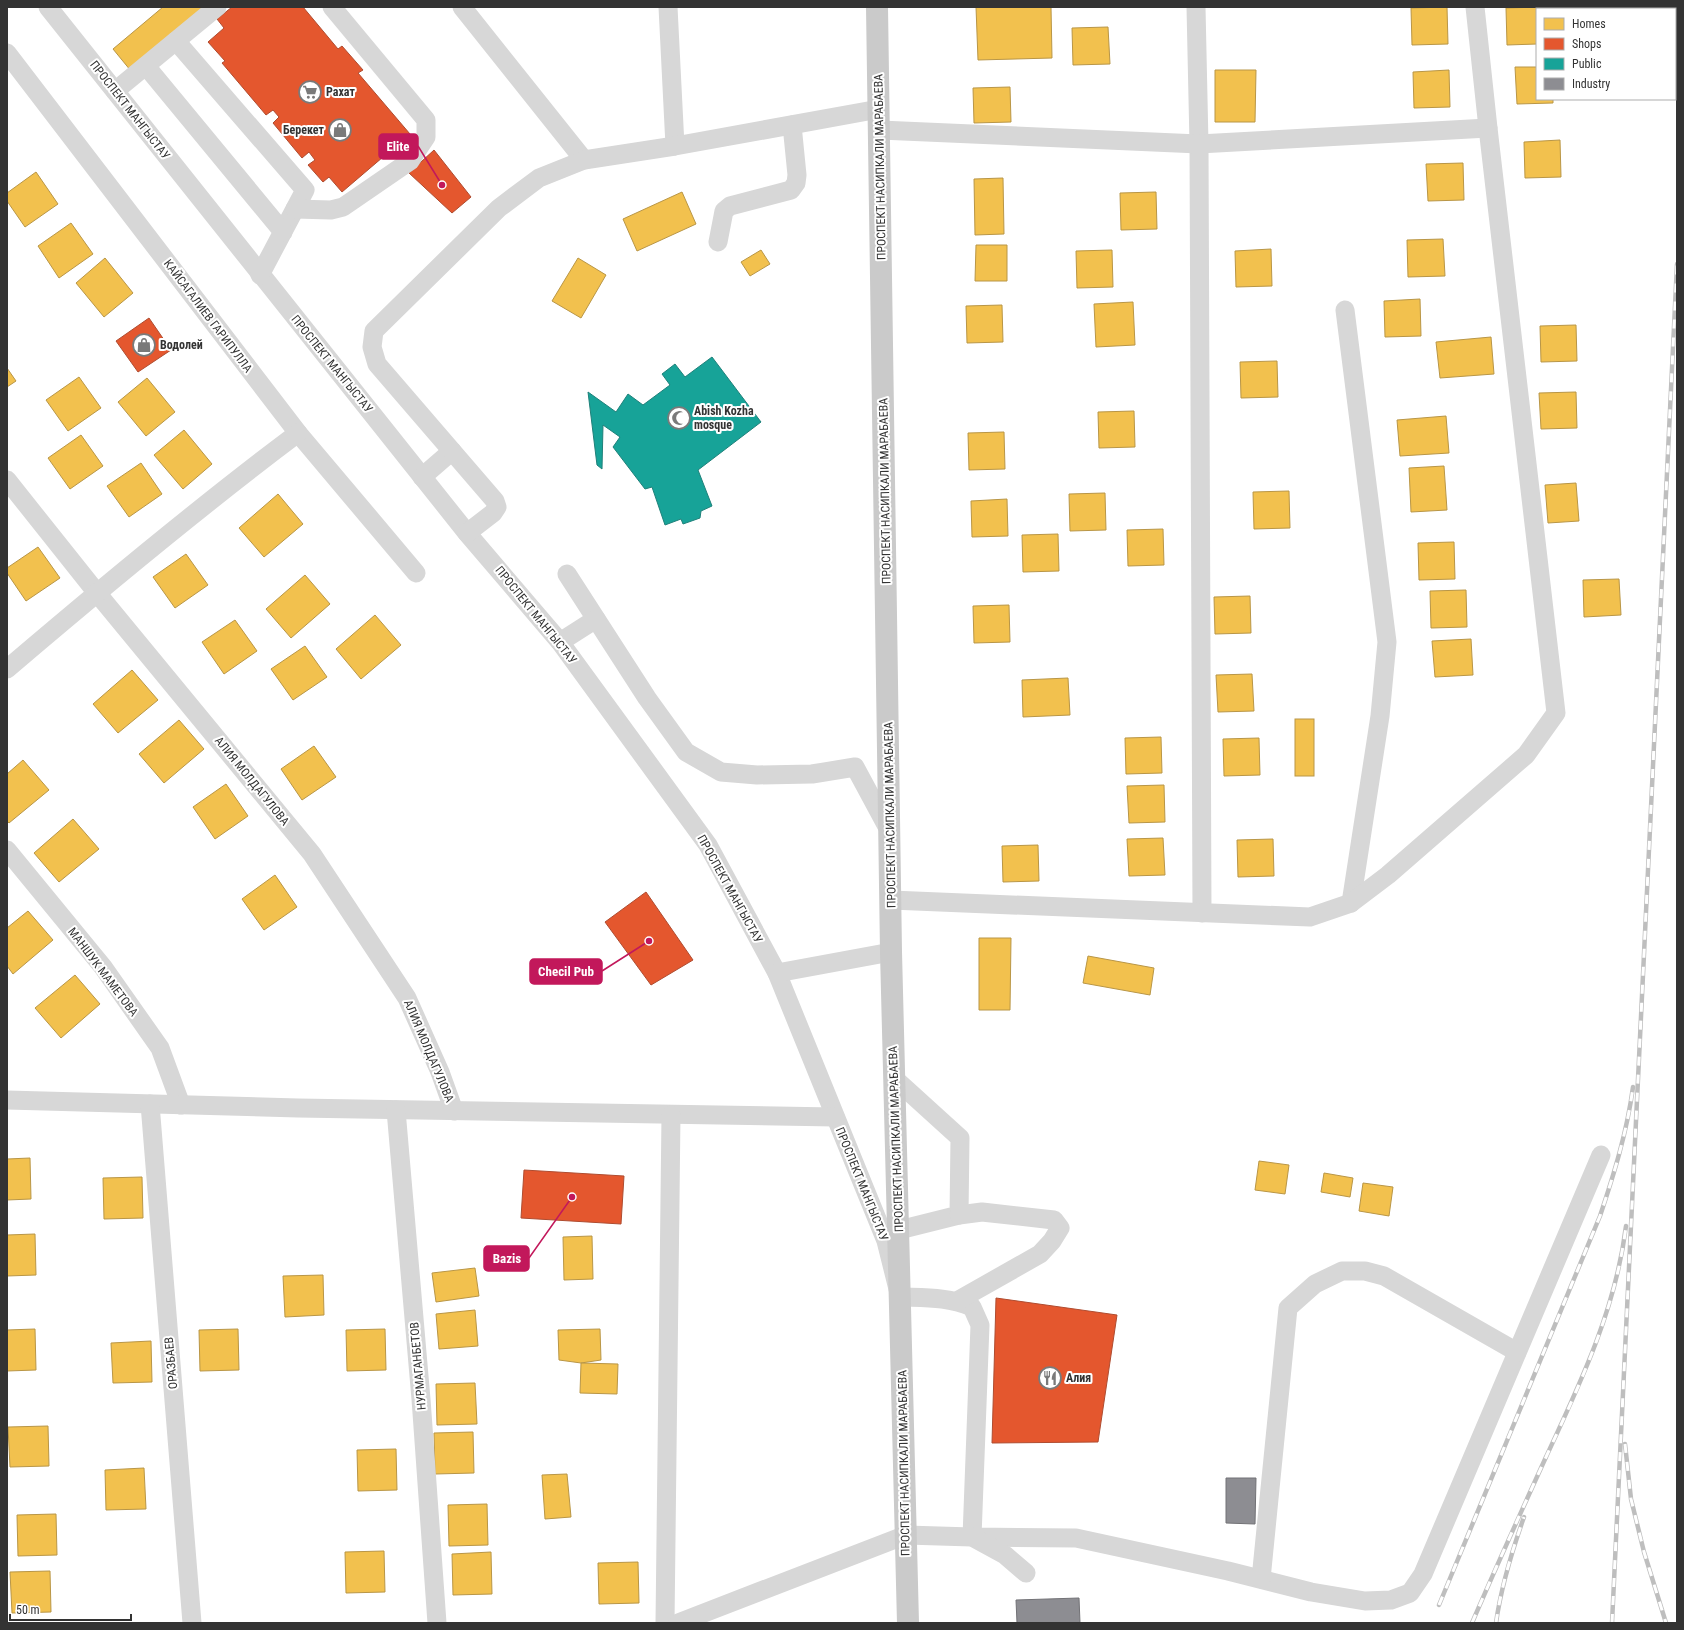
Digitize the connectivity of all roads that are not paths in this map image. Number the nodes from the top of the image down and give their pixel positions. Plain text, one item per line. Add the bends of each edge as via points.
1 (48, 7) edge
2 (217, 7) edge
3 (332, 7) edge
4 (462, 7) edge
5 (668, 7) edge
6 (877, 7) edge
7 (1196, 7) edge
8 (1475, 7) edge
9 (176, 41) junction
10 (7, 53) edge
11 (146, 66) junction
12 (115, 91) junction
13 (879, 108) junction
14 (792, 125) junction
15 (1488, 128) junction
16 (880, 130) junction
17 (1199, 144) junction
18 (675, 146) junction
19 (584, 160) junction
20 (295, 209) junction
21 (283, 232) junction
22 (718, 242) dead end
23 (260, 275) junction
24 (1345, 310) dead end
25 (298, 433) junction
26 (452, 451) junction
27 (422, 477) junction
28 (7, 480) edge
29 (467, 533) junction
30 (416, 573) dead end
31 (567, 574) dead end
32 (98, 593) junction
33 (596, 620) junction
34 (560, 642) junction
35 (7, 669) edge
36 (890, 832) junction
37 (7, 850) edge
38 (891, 900) junction
39 (1351, 903) junction
40 (1202, 913) junction
41 (891, 952) junction
42 (777, 973) junction
43 (895, 1078) junction
44 (7, 1100) edge
45 (150, 1104) junction
46 (181, 1105) junction
47 (396, 1110) junction
48 (454, 1111) junction
49 (671, 1115) junction
50 (835, 1117) junction
51 (1601, 1155) dead end
52 (959, 1215) junction
53 (899, 1230) junction
54 (900, 1297) junction
55 (957, 1301) junction
56 (1517, 1352) junction
57 (906, 1535) junction
58 (972, 1537) junction
59 (1026, 1573) dead end
60 (1261, 1579) junction
61 (192, 1623) edge
62 (437, 1623) edge
63 (665, 1623) edge
64 (678, 1623) edge
65 (908, 1623) edge

1 - 12 street, ПРОСПЕКТ МАНГЫСТАУ
2 - 9 street
3 - 20 street via 426,120 426,137 410,161 343,207 331,210
4 - 19 street
5 - 18 street
6 - 13 main road, ПРОСПЕКТ НАСИПКАЛИ МАРАБАЕВА
7 - 17 street
8 - 15 street
9 - 11 street
9 - 20 street via 305,190
10 - 25 street, КАЙСАГАЛИЕВ ГАРИПУЛЛА
11 - 12 street
11 - 21 street
12 - 23 street, ПРОСПЕКТ МАНГЫСТАУ
13 - 14 street
13 - 16 main road, ПРОСПЕКТ НАСИПКАЛИ МАРАБАЕВА
14 - 18 street
14 - 22 street via 797,175 792,190 730,206 724,211
15 - 17 street
15 - 39 street via 1556,713 1526,755 1388,875
16 - 17 street
16 - 36 main road, ПРОСПЕКТ НАСИПКАЛИ МАРАБАЕВА
17 - 40 street
18 - 19 street
19 - 26 street via 538,178 499,208 374,331 372,347 377,364
20 - 21 street
21 - 23 street
23 - 27 street, ПРОСПЕКТ МАНГЫСТАУ
24 - 39 street via 1387,642 1380,716
25 - 30 street, КАЙСАГАЛИЕВ ГАРИПУЛЛА
25 - 32 street
26 - 27 street
26 - 29 street via 495,501 497,508
27 - 29 street, ПРОСПЕКТ МАНГЫСТАУ
28 - 32 street, АЛИЯ МОЛДАГУЛОВА
29 - 34 street, ПРОСПЕКТ МАНГЫСТАУ
31 - 33 street
32 - 35 street
32 - 48 street, АЛИЯ МОЛДАГУЛОВА via 312,854 407,998 440,1072
33 - 34 street
33 - 36 street via 686,752 721,772 757,775 812,774 855,767
34 - 42 street, ПРОСПЕКТ МАНГЫСТАУ via 708,845
36 - 38 main road, ПРОСПЕКТ НАСИПКАЛИ МАРАБАЕВА
37 - 46 street, МАНШУК МАМЕТОВА via 103,968 160,1048
38 - 40 street
38 - 41 main road, ПРОСПЕКТ НАСИПКАЛИ МАРАБАЕВА
39 - 40 street via 1310,917
41 - 42 street
41 - 43 main road, ПРОСПЕКТ НАСИПКАЛИ МАРАБАЕВА
42 - 50 street, ПРОСПЕКТ МАНГЫСТАУ
43 - 52 street via 960,1138
43 - 53 main road, ПРОСПЕКТ НАСИПКАЛИ МАРАБАЕВА
44 - 45 street
45 - 46 street
45 - 61 street, ОРАЗБАЕВ
46 - 47 street
47 - 48 street
47 - 62 street, НУРМАГАНБЕТОВ
48 - 49 street
49 - 50 street
49 - 63 street
50 - 54 street, ПРОСПЕКТ МАНГЫСТАУ via 886,1241
51 - 56 street
52 - 53 street
52 - 55 street via 982,1212 1054,1220 1060,1228 1040,1254
53 - 54 main road, ПРОСПЕКТ НАСИПКАЛИ МАРАБАЕВА
54 - 55 street
54 - 57 main road, ПРОСПЕКТ НАСИПКАЛИ МАРАБАЕВА
55 - 58 street via 972,1307 980,1325
56 - 60 street via 1423,1574 1410,1593 1391,1600 1365,1601 1311,1592
56 - 60 street via 1384,1276 1365,1271 1342,1271 1315,1284 1288,1308
57 - 58 street
57 - 64 street
57 - 65 main road, ПРОСПЕКТ НАСИПКАЛИ МАРАБАЕВА
58 - 59 street via 1005,1555
58 - 60 street via 1076,1538

